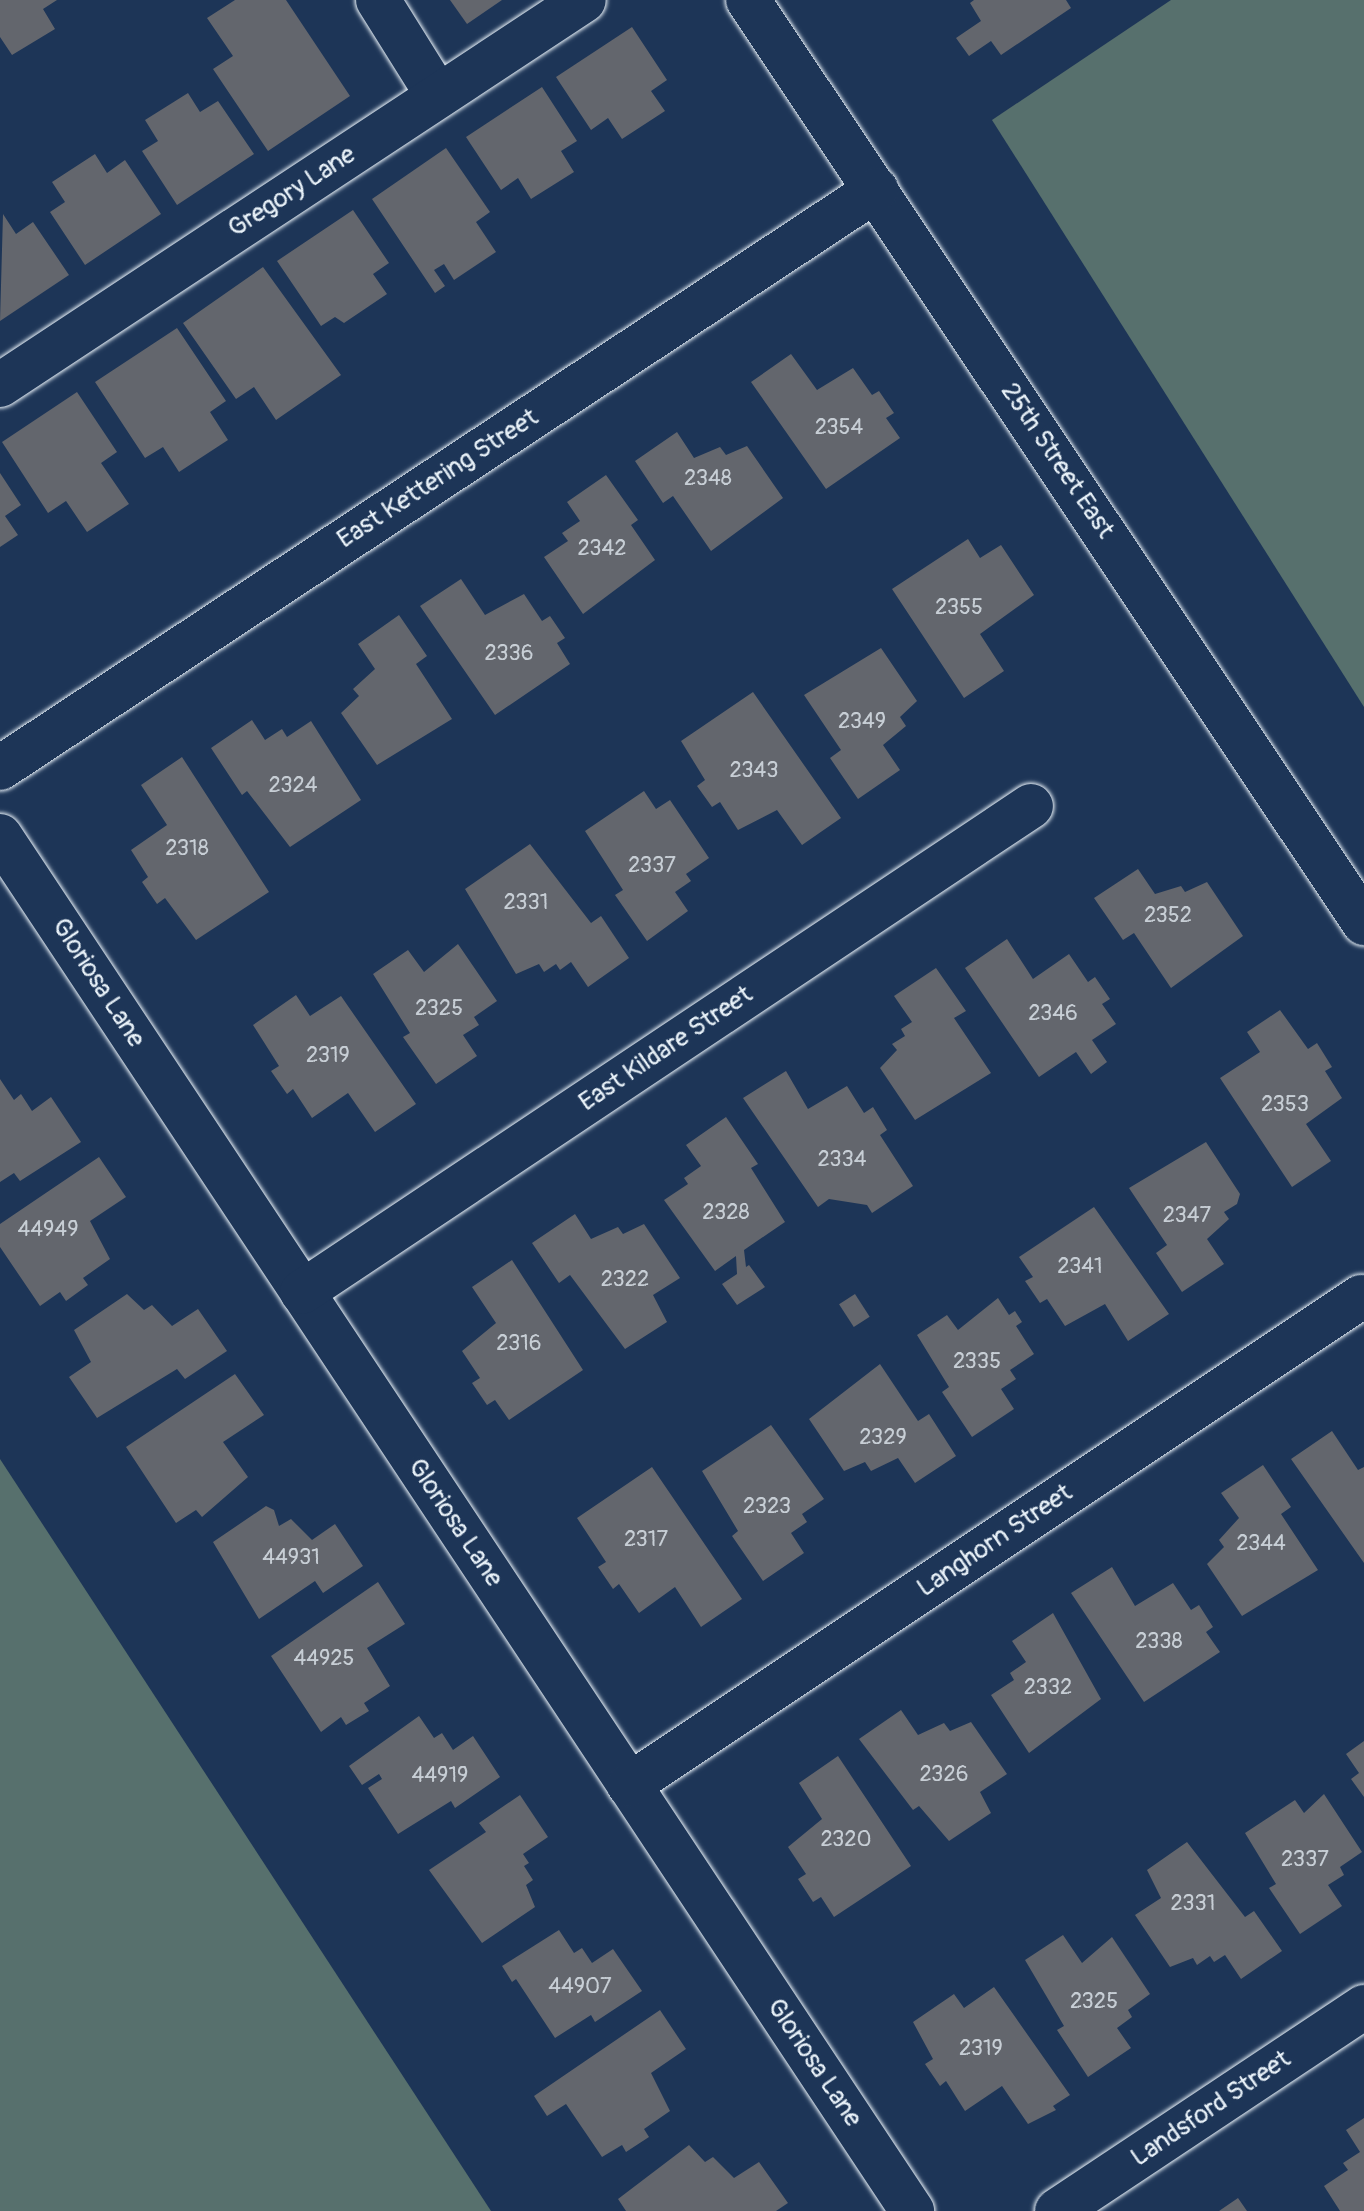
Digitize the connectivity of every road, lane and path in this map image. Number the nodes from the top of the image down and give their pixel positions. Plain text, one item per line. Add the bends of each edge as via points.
1 (378, 0) edge
2 (584, 0) edge
3 (748, 0) edge
4 (438, 96) junction
5 (876, 190) junction
6 (0, 385) edge
7 (0, 768) edge
8 (1031, 806) dead end
9 (0, 836) edge
10 (1364, 923) edge
11 (302, 1292) junction
12 (1361, 1297) dead end
13 (629, 1785) junction
14 (1364, 2007) edge
15 (912, 2211) edge
16 (1057, 2211) edge

1 - 4 street
2 - 4 street, Gregory Lane
3 - 5 street, 25th Street East
4 - 6 street, Gregory Lane
5 - 7 street, East Kettering Street
5 - 10 street, 25th Street East
8 - 11 street, East Kildare Street
9 - 11 street, Gloriosa Lane
11 - 13 street, Gloriosa Lane
12 - 13 street, Langhorn Street
13 - 15 street, Gloriosa Lane
14 - 16 street, Landsford Street

